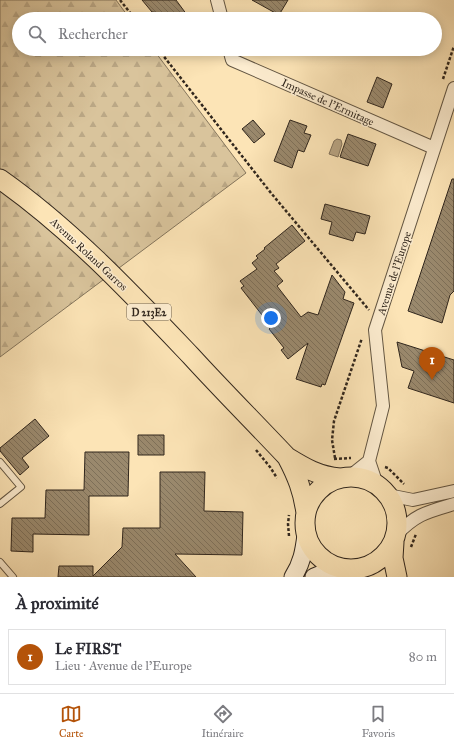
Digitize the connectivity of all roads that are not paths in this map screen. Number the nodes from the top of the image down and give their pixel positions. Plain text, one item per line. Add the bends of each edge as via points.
1 (216, 0) edge
2 (220, 12) edge
3 (231, 56) edge
4 (454, 88) edge
5 (434, 148) junction
6 (0, 179) edge
7 (287, 457) junction
8 (369, 461) junction
9 (0, 462) edge
10 (345, 478) junction
11 (383, 490) junction
12 (454, 491) edge
13 (0, 504) edge
14 (454, 504) edge
15 (298, 512) junction
16 (298, 536) junction
17 (395, 538) junction
18 (0, 562) edge
19 (347, 569) junction
20 (13, 577) edge
21 (293, 577) edge
22 (314, 577) edge
23 (370, 577) edge
24 (397, 577) edge

1 - 2 street
3 - 5 street, Impasse de l'Ermitage via 232,60
4 - 5 street, Avenue de l'Europe
5 - 8 street, Avenue de l'Europe via 375,330 383,406
6 - 7 main road, Avenue Roland Garros / D 213E2 via 66,230 137,299
7 - 10 main road, Avenue Roland Garros / D 213E2 via 326,477
7 - 15 main road, Avenue Roland Garros / D 213E2 via 300,482 304,498
8 - 10 street
8 - 11 street
9 - 13 lane via 21,487
10 - 11 main road via 364,479
10 - 15 main road via 328,483
11 - 12 street via 413,500
11 - 17 main road via 395,507
14 - 17 street via 417,517
15 - 16 main road via 305,524
16 - 19 main road via 330,564
16 - 21 street via 304,553 300,567
17 - 19 main road via 387,553 377,561 365,567
17 - 24 main road via 393,558
18 - 20 lane
19 - 22 street via 326,572
19 - 23 main road

